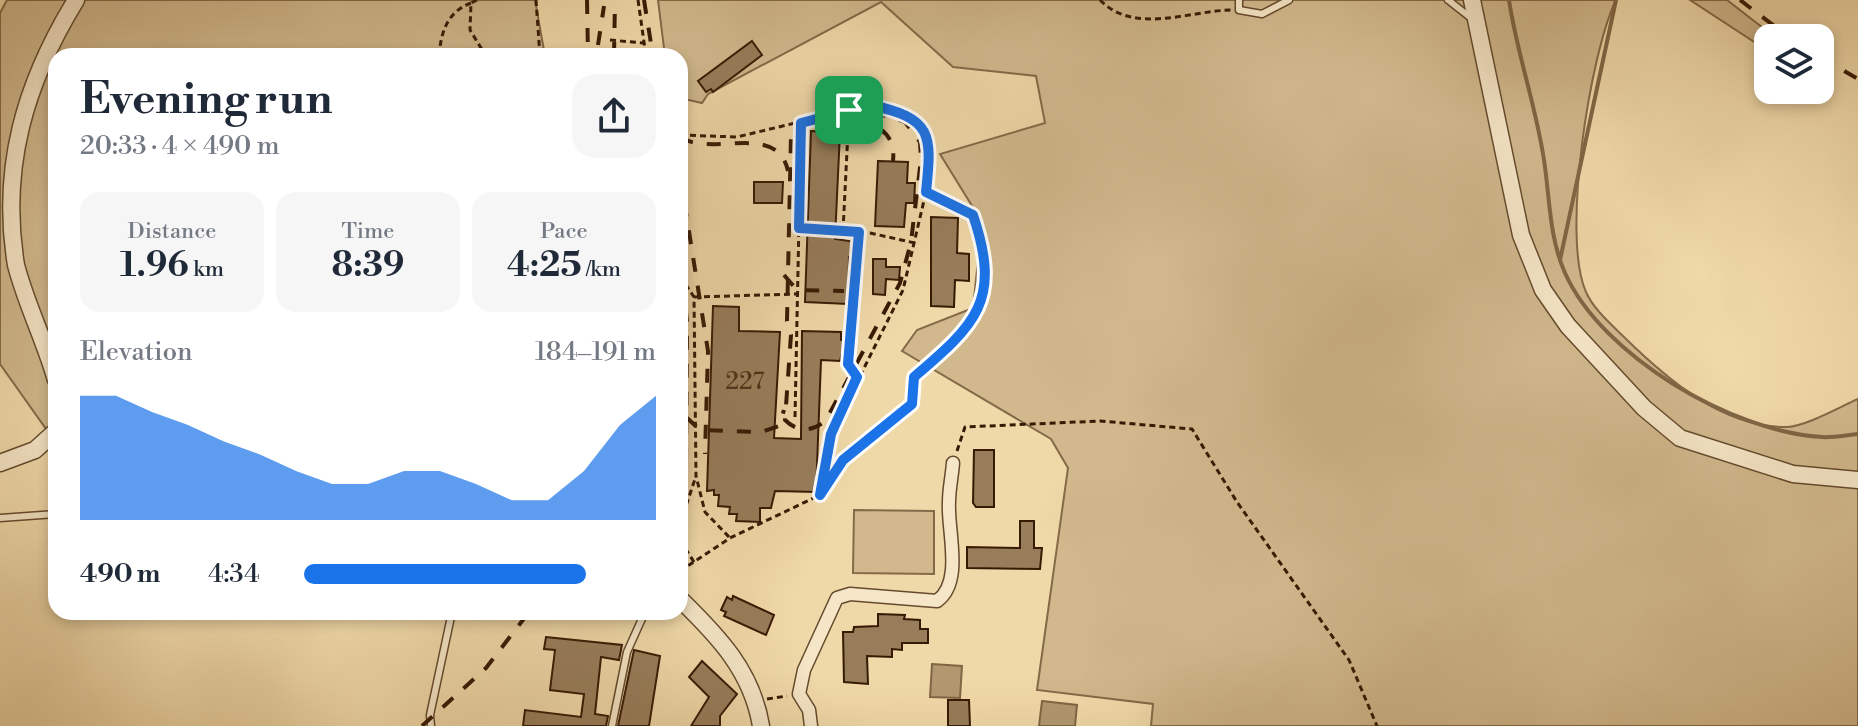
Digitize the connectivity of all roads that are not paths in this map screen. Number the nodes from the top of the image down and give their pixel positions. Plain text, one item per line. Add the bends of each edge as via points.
1 (76, 0) edge
2 (1239, 0) edge
3 (1289, 0) edge
4 (1448, 0) edge
5 (1472, 0) edge
6 (1474, 20) junction
7 (48, 357) edge
8 (48, 438) edge
9 (0, 463) edge
10 (953, 463) road end
11 (1858, 480) edge
12 (48, 515) edge
13 (0, 518) edge
14 (688, 607) edge
15 (450, 620) edge
16 (641, 620) edge
17 (431, 726) edge
18 (612, 726) edge
19 (761, 726) edge
20 (811, 726) edge

1 - 7 street via 50,42 24,105 10,157 5,207 17,266
2 - 3 lane via 1239,10 1262,14
4 - 6 lane
5 - 6 street
6 - 11 street via 1521,235 1543,290 1568,326 1644,408 1680,438 1793,474
8 - 9 street via 35,450
10 - 20 street via 948,504 951,576 944,595 937,601 850,594 837,598 804,670 799,694
12 - 13 lane
14 - 19 street via 726,644 749,683
15 - 17 lane
16 - 18 lane via 627,652

